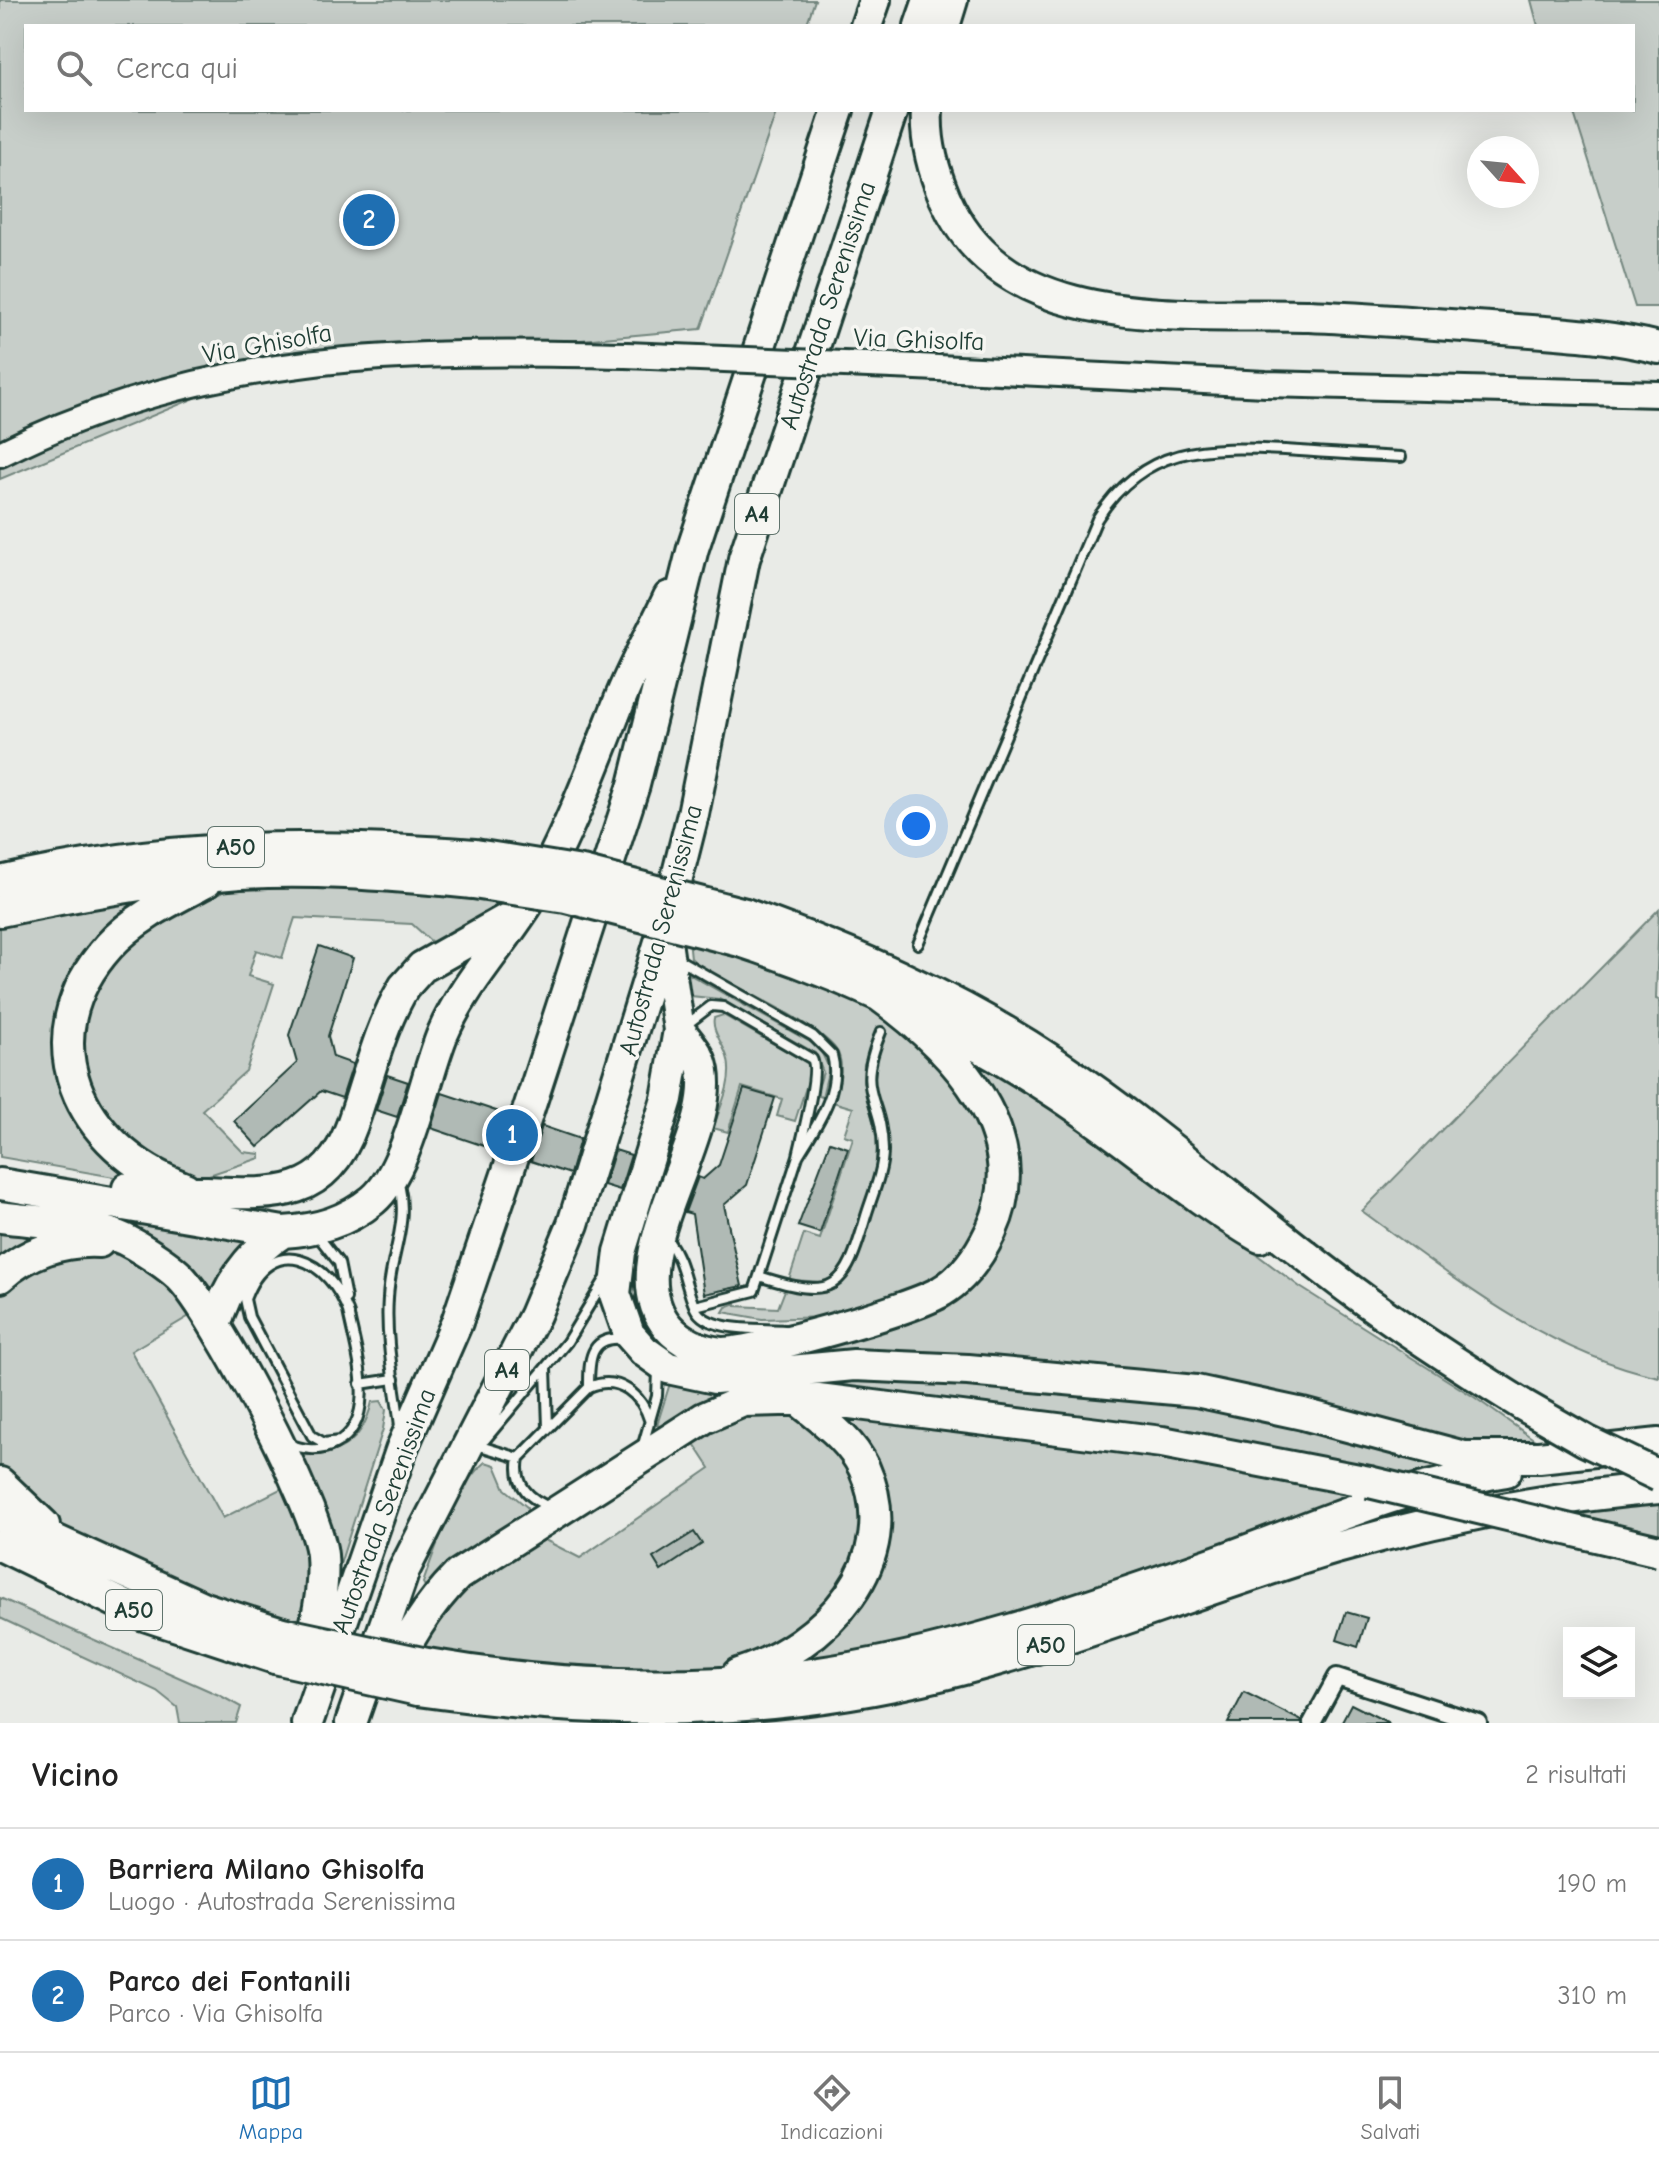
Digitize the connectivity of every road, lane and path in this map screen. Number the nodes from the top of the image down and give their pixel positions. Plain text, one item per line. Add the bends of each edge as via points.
1 (875, 0) edge
2 (929, 0) edge
3 (952, 0) edge
4 (867, 24) edge
5 (921, 24) edge
6 (945, 24) edge
7 (837, 112) edge
8 (891, 112) edge
9 (927, 112) edge
10 (1659, 348) edge
11 (1659, 394) edge
12 (0, 454) edge
13 (1401, 457) dead end
14 (693, 548) junction
15 (474, 869) junction
16 (220, 875) junction
17 (0, 882) edge
18 (528, 907) junction
19 (0, 911) edge
20 (742, 928) junction
21 (666, 941) junction
22 (918, 944) dead end
23 (880, 996) junction
24 (679, 1030) junction
25 (881, 1032) dead end
26 (798, 1156) junction
27 (0, 1166) edge
28 (396, 1171) junction
29 (0, 1184) edge
30 (194, 1192) junction
31 (0, 1217) edge
32 (313, 1231) junction
33 (661, 1231) junction
34 (283, 1232) junction
35 (133, 1243) junction
36 (620, 1252) junction
37 (759, 1276) junction
38 (0, 1277) edge
39 (1353, 1292) junction
40 (695, 1306) junction
41 (349, 1314) junction
42 (215, 1326) junction
43 (816, 1332) junction
44 (635, 1341) junction
45 (658, 1363) junction
46 (546, 1368) junction
47 (394, 1379) junction
48 (360, 1384) junction
49 (589, 1387) junction
50 (801, 1402) junction
51 (651, 1423) junction
52 (268, 1427) junction
53 (548, 1427) junction
54 (340, 1441) junction
55 (1659, 1444) edge
56 (480, 1446) junction
57 (402, 1448) junction
58 (1586, 1454) junction
59 (519, 1458) junction
60 (638, 1460) junction
61 (457, 1466) junction
62 (1659, 1476) edge
63 (0, 1483) edge
64 (1659, 1488) edge
65 (557, 1509) junction
66 (0, 1515) edge
67 (0, 1545) edge
68 (70, 1546) junction
69 (1659, 1551) edge
70 (278, 1645) junction
71 (423, 1677) junction
72 (717, 1681) junction
73 (291, 1723) edge
74 (307, 1723) edge
75 (351, 1723) edge
76 (367, 1723) edge
77 (1312, 1723) edge
78 (1478, 1723) edge

1 - 4 highway
2 - 5 highway
3 - 6 highway
7 - 14 highway, Autostrada Serenissima / A4
8 - 21 highway, Autostrada Serenissima / A4 via 744,559
9 - 10 highway via 937,180 970,240 1016,278 1074,302 1138,313 1385,320 1609,337
11 - 12 street, Via Ghisolfa, bridge via 1266,384 626,355 420,353 265,369 139,400
13 - 22 lane via 1228,447 1194,450 1162,460 1112,497 1097,519
14 - 18 highway via 620,699 576,813
14 - 57 highway, Autostrada Serenissima / A4 via 648,736 592,915 457,1322
15 - 16 highway
15 - 17 highway, A50 via 333,846 256,846 139,856
15 - 20 highway, A50, bridge via 595,875
16 - 19 highway
16 - 30 highway via 147,914 110,944 78,993 68,1037 72,1084 101,1133 158,1177
18 - 28 highway via 467,988 444,1031
18 - 30 highway via 422,967 404,987 351,1128 325,1171 312,1182 263,1195
20 - 23 highway
20 - 39 highway, A50 via 890,972 1053,1062
21 - 24 highway
21 - 26 lane via 813,1036 832,1055 834,1083
21 - 61 highway, Autostrada Serenissima / A4 via 573,1224 535,1315
23 - 39 highway via 1052,1090 1215,1212
23 - 43 highway via 933,1037 979,1094 1003,1158 1001,1200 987,1240 943,1291
24 - 26 lane via 716,1006 812,1059 816,1076
24 - 33 highway via 700,1059 701,1095
24 - 36 highway via 667,1099
25 - 37 lane via 867,1082 883,1157 854,1258 836,1283 821,1288
26 - 37 lane
27 - 30 highway via 159,1193
28 - 32 highway via 373,1199
28 - 47 lane via 405,1208 388,1296
29 - 34 highway
31 - 35 highway via 89,1229
32 - 34 highway
32 - 41 lane via 339,1263
33 - 40 lane via 680,1256
33 - 43 highway via 652,1280 658,1309 670,1329 691,1345 735,1352
34 - 42 highway via 241,1270
35 - 38 highway via 68,1244 33,1254
35 - 42 highway via 179,1275
36 - 44 highway via 615,1294
36 - 46 lane
37 - 40 lane via 754,1291
39 - 62 highway, A50, bridge via 1523,1405
40 - 43 lane via 701,1316 719,1323
41 - 48 lane
41 - 54 lane via 336,1287 311,1263 293,1257 265,1270 245,1299 249,1317 312,1436 324,1443
42 - 52 highway
44 - 45 highway
44 - 49 lane via 605,1339 594,1347
45 - 51 lane
45 - 58 highway via 683,1374 715,1378 854,1365 1135,1384 1244,1400 1464,1457
46 - 53 lane
46 - 56 lane
47 - 48 lane
47 - 57 lane
48 - 54 lane via 359,1417
49 - 51 lane via 606,1383 628,1389 643,1403
49 - 53 lane
50 - 60 highway via 743,1401 704,1418
50 - 69 highway, bridge via 818,1399 1162,1442 1369,1482
50 - 72 highway via 838,1433 863,1466 875,1504 873,1547 854,1592 820,1629 772,1659
51 - 60 lane
52 - 54 lane via 300,1448
52 - 73 highway via 312,1513 322,1555 317,1621
53 - 59 lane
55 - 58 highway
56 - 59 lane
56 - 61 lane
57 - 74 highway, Autostrada Serenissima / A4
58 - 72 highway via 1380,1500 1204,1566 950,1646 812,1674
59 - 65 lane via 523,1489
60 - 65 highway
61 - 75 highway, Autostrada Serenissima / A4 via 404,1570
63 - 68 highway
64 - 71 highway, A50 via 1600,1493 1390,1533 999,1659 831,1696 715,1708 591,1709 535,1706
65 - 76 highway via 478,1559 434,1599 413,1628
66 - 68 highway
67 - 70 highway, A50 via 144,1615
68 - 70 highway
70 - 71 highway, A50, bridge
71 - 72 highway
77 - 78 street via 1337,1677

